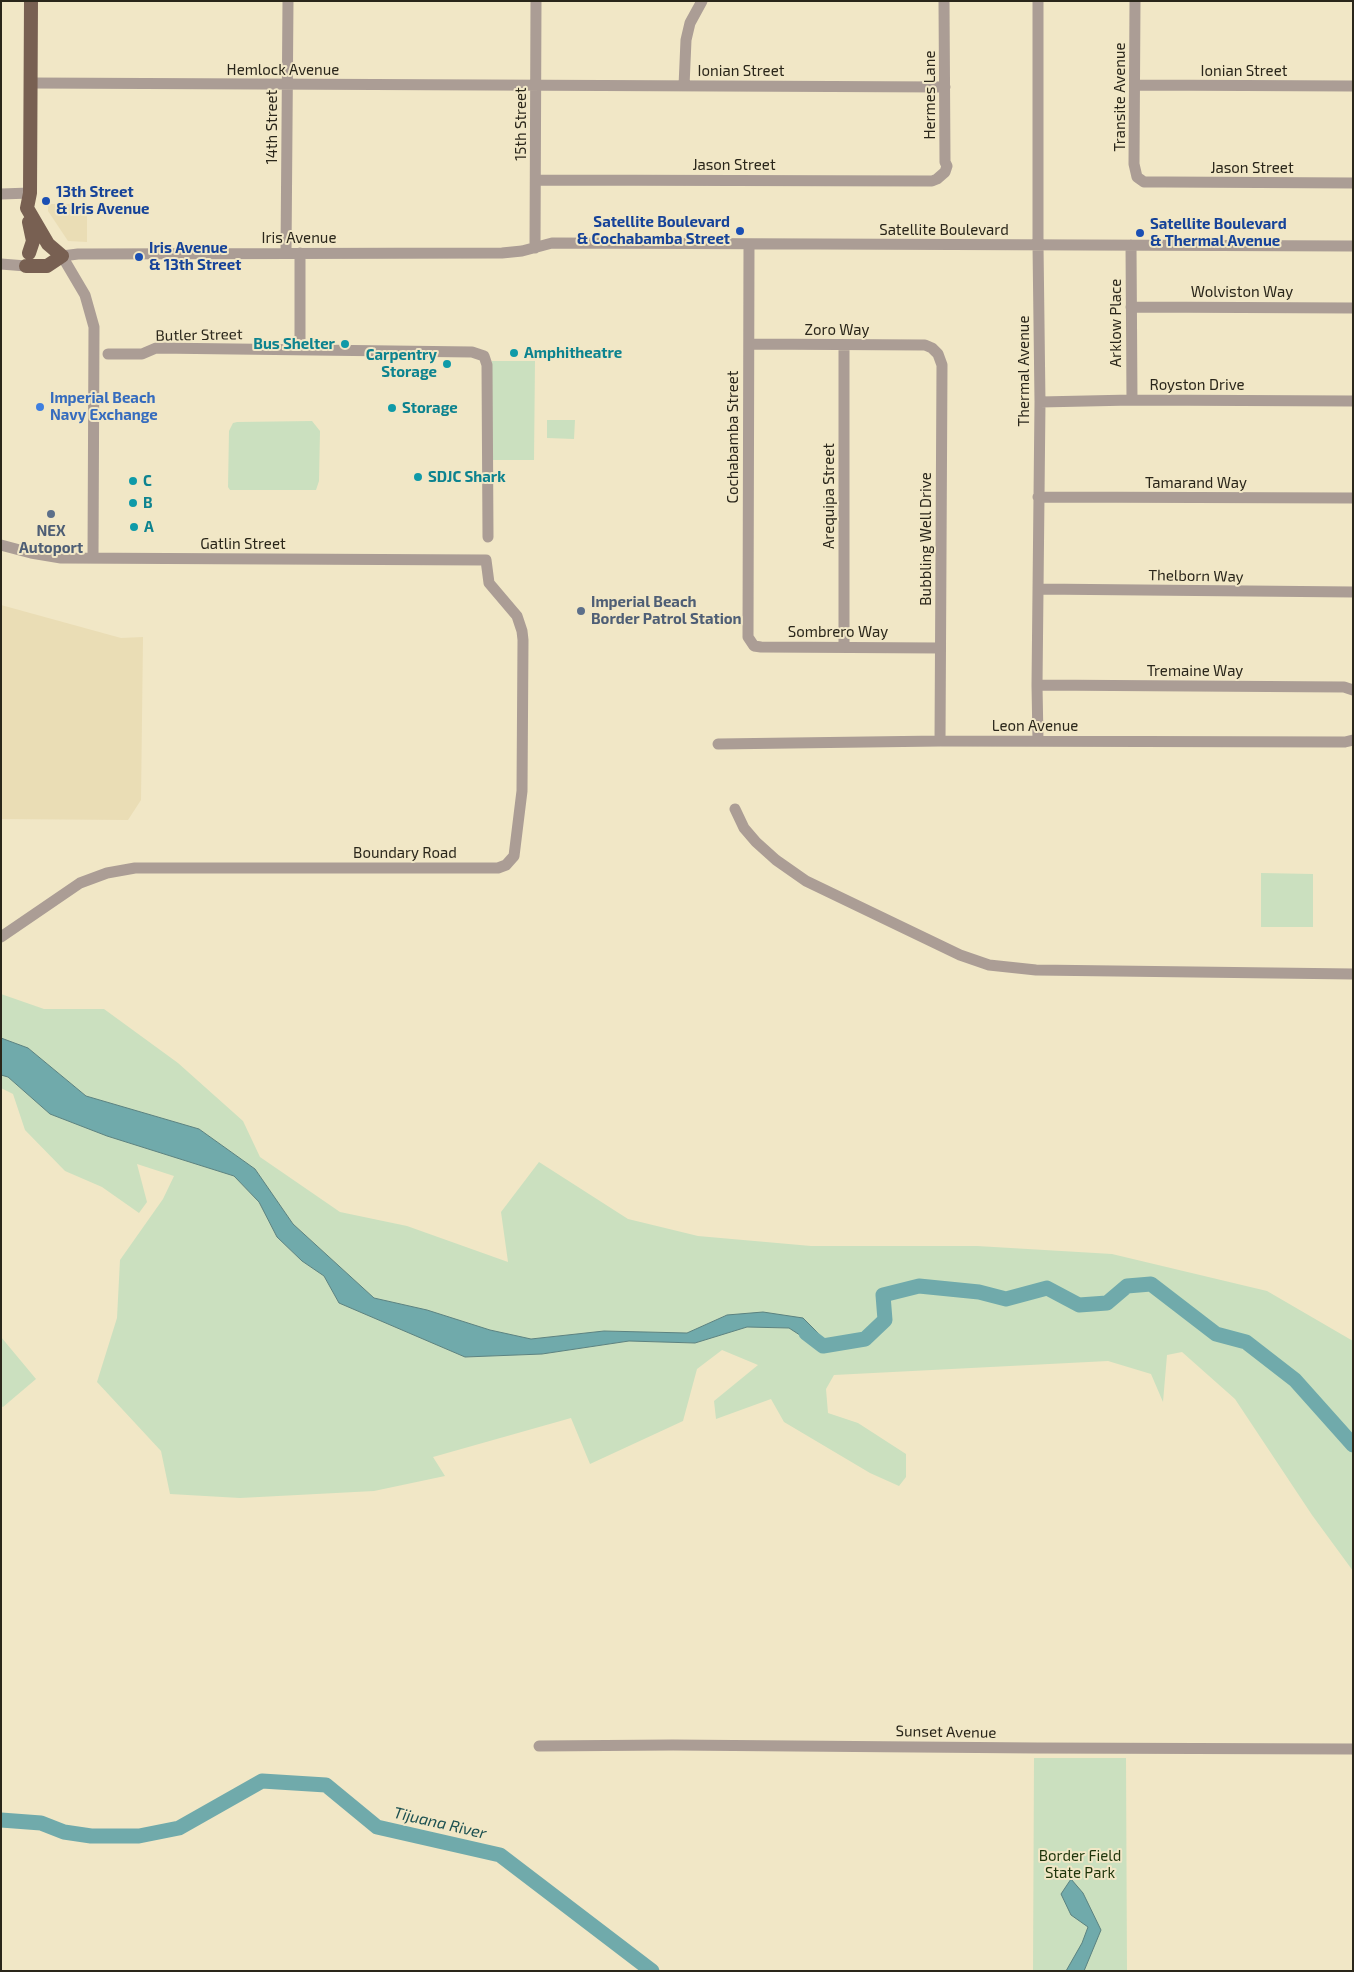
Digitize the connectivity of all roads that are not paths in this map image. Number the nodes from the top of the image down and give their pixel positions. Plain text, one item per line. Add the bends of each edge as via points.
1 (31, 1) edge
2 (288, 1) edge
3 (536, 1) edge
4 (702, 1) edge
5 (944, 1) edge
6 (1038, 1) edge
7 (1135, 1) edge
8 (30, 83) junction
9 (287, 85) junction
10 (536, 85) junction
11 (1135, 85) junction
12 (684, 86) junction
13 (1353, 86) edge
14 (945, 87) junction
15 (536, 180) junction
16 (932, 181) joint
17 (1151, 182) joint
18 (1353, 183) edge
19 (30, 193) junction
20 (1, 194) edge
21 (27, 208) junction
22 (749, 244) junction
23 (1038, 245) junction
24 (1131, 245) junction
25 (1353, 246) edge
26 (535, 248) junction
27 (286, 252) junction
28 (300, 252) junction
29 (62, 256) junction
30 (27, 258) junction
31 (6, 264) edge
32 (1131, 307) junction
33 (1353, 308) edge
34 (749, 344) junction
35 (844, 345) junction
36 (925, 345) joint
37 (300, 350) junction
38 (108, 354) dead end
39 (1132, 400) junction
40 (1353, 401) edge
41 (1040, 402) junction
42 (1038, 497) junction
43 (1353, 498) edge
44 (488, 537) dead end
45 (1, 545) edge
46 (93, 558) junction
47 (486, 560) joint
48 (1038, 589) junction
49 (1353, 592) edge
50 (747, 630) joint
51 (844, 646) junction
52 (940, 648) junction
53 (1037, 685) junction
54 (1353, 690) edge
55 (1353, 740) edge
56 (940, 741) junction
57 (1038, 741) junction
58 (718, 744) dead end
59 (735, 809) dead end
60 (1, 936) edge
61 (1353, 974) edge
62 (539, 1746) dead end
63 (1353, 1749) edge

1 - 8 main road
2 - 9 street, 14th Street
3 - 10 street, 15th Street
4 - 12 street via 690,23 686,40
5 - 14 street, Hermes Lane
6 - 23 street, Thermal Avenue
7 - 11 street, Transite Avenue
8 - 9 street, Hemlock Avenue
8 - 19 main road
9 - 10 street, Hemlock Avenue
9 - 27 street, 14th Street
10 - 12 street, Ionian Street
10 - 15 street, 15th Street
11 - 13 street, Ionian Street
11 - 17 street, Transite Avenue via 1134,171 1144,182
12 - 14 street, Ionian Street
14 - 16 street, Hermes Lane via 947,166 945,172
15 - 16 street, Jason Street
15 - 26 street, 15th Street
17 - 18 street, Jason Street
19 - 20 street
19 - 21 main road
19 - 29 main road
21 - 29 main road via 48,244
21 - 30 main road via 33,241
22 - 23 street, Satellite Boulevard
22 - 26 street, Satellite Boulevard via 552,243
22 - 34 street, Cochabamba Street
23 - 24 street, Satellite Boulevard
23 - 41 street, Thermal Avenue
24 - 25 street, Satellite Boulevard
24 - 32 street, Arklow Place
26 - 28 street, Iris Avenue via 502,252
27 - 28 street, Iris Avenue
27 - 29 street, Iris Avenue
28 - 37 street
29 - 30 main road via 38,252
29 - 46 street via 84,295 94,327
30 - 31 street
32 - 33 street, Wolviston Way
32 - 39 street, Arklow Place
34 - 35 street, Zoro Way
34 - 50 street, Cochabamba Street
35 - 36 street, Zoro Way
35 - 51 street, Arequipa Street
36 - 52 street, Bubbling Well Drive via 938,354 942,365
37 - 38 street, Butler Street via 156,348 142,354
37 - 44 street, Butler Street via 472,352 484,356 487,365
39 - 40 street, Royston Drive
39 - 41 street, Royston Drive
41 - 42 street, Thermal Avenue
42 - 43 street, Tamarand Way
42 - 48 street, Thermal Avenue
45 - 46 street, Gatlin Street via 43,556
46 - 47 street, Gatlin Street
47 - 60 street, Boundary Road via 489,583 517,616 522,631 526,696 522,791 514,856 506,865 498,868 136,868 107,873 80,883
48 - 49 street, Thelborn Way
48 - 53 street, Thermal Avenue
50 - 51 street, Sombrero Way via 754,646
51 - 52 street, Sombrero Way
52 - 56 street, Bubbling Well Drive
53 - 54 street, Tremaine Way via 1344,687
53 - 57 street, Thermal Avenue
55 - 57 street, Leon Avenue
56 - 57 street, Leon Avenue
56 - 58 street, Leon Avenue
59 - 61 street via 744,828 756,842 798,876 989,966 1036,970
62 - 63 street, Sunset Avenue

